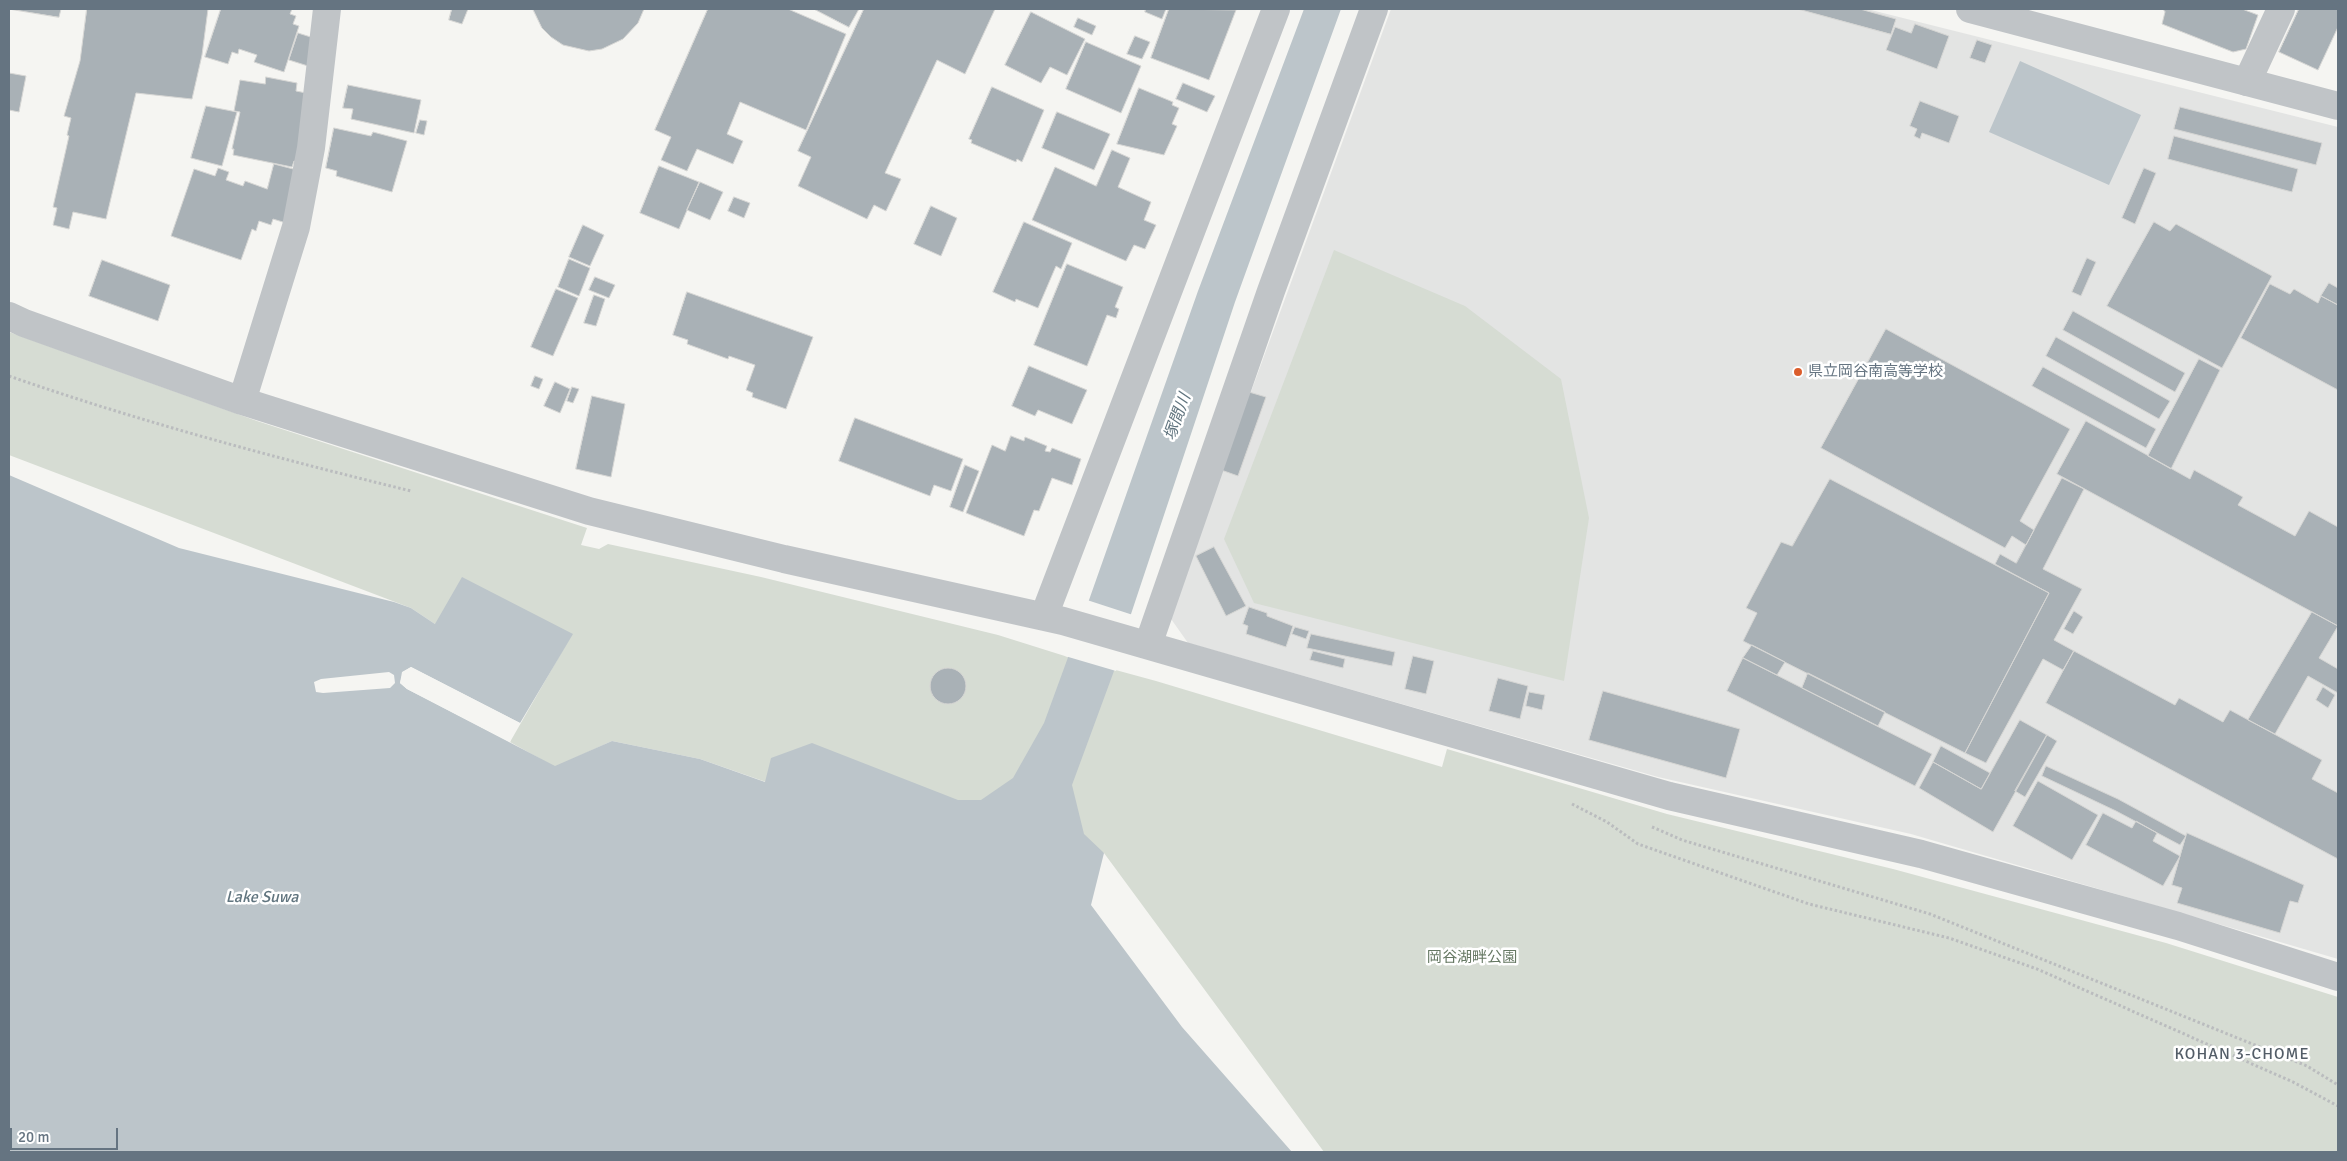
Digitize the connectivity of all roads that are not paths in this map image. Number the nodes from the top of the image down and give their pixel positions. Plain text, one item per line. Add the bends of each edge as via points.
1 (327, 9) edge
2 (1276, 9) edge
3 (1374, 9) edge
4 (1970, 9) edge
5 (2281, 9) edge
6 (2247, 82) junction
7 (2338, 106) edge
8 (9, 316) edge
9 (242, 400) junction
10 (1054, 618) junction
11 (1142, 644) junction
12 (2338, 977) edge

1 - 9 street via 311,148 296,227
2 - 10 street
3 - 11 street
4 - 6 street
5 - 6 street
6 - 7 street
8 - 9 street
9 - 10 street via 589,511 784,559
10 - 11 street
11 - 12 street via 1669,796 1921,854 2178,926

